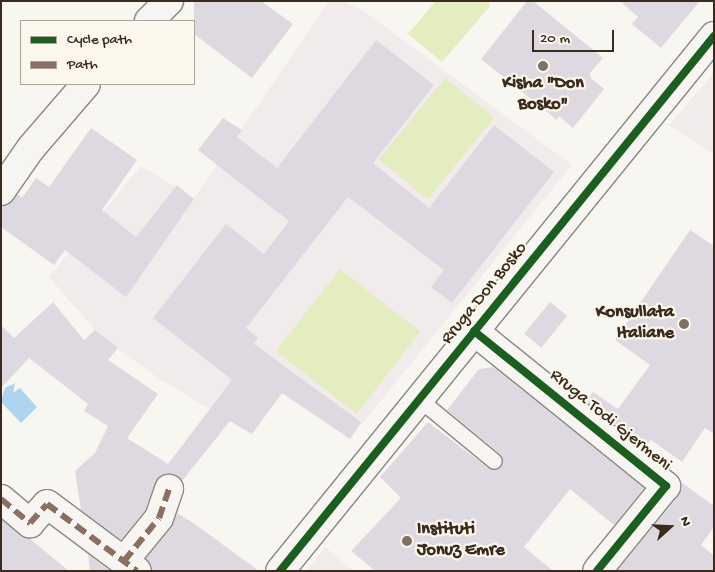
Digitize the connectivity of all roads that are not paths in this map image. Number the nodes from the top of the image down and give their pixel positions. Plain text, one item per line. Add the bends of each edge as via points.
1 (169, 1) edge
2 (150, 20) edge
3 (714, 36) edge
4 (85, 85) edge
5 (1, 191) edge
6 (474, 331) junction
7 (419, 399) junction
8 (494, 461) dead end
9 (169, 489) dead end
10 (1, 499) edge
11 (130, 566) edge
12 (280, 571) edge
13 (598, 571) edge

1 - 2 street
3 - 6 street, Rruga Don Bosko
4 - 5 street via 31,148
6 - 7 street, Rruga Don Bosko
6 - 13 street, Rruga Todi Gjermeni via 666,486
7 - 8 lane
7 - 12 street, Rruga Don Bosko
9 - 11 street via 159,518
10 - 11 street via 30,523 47,504

